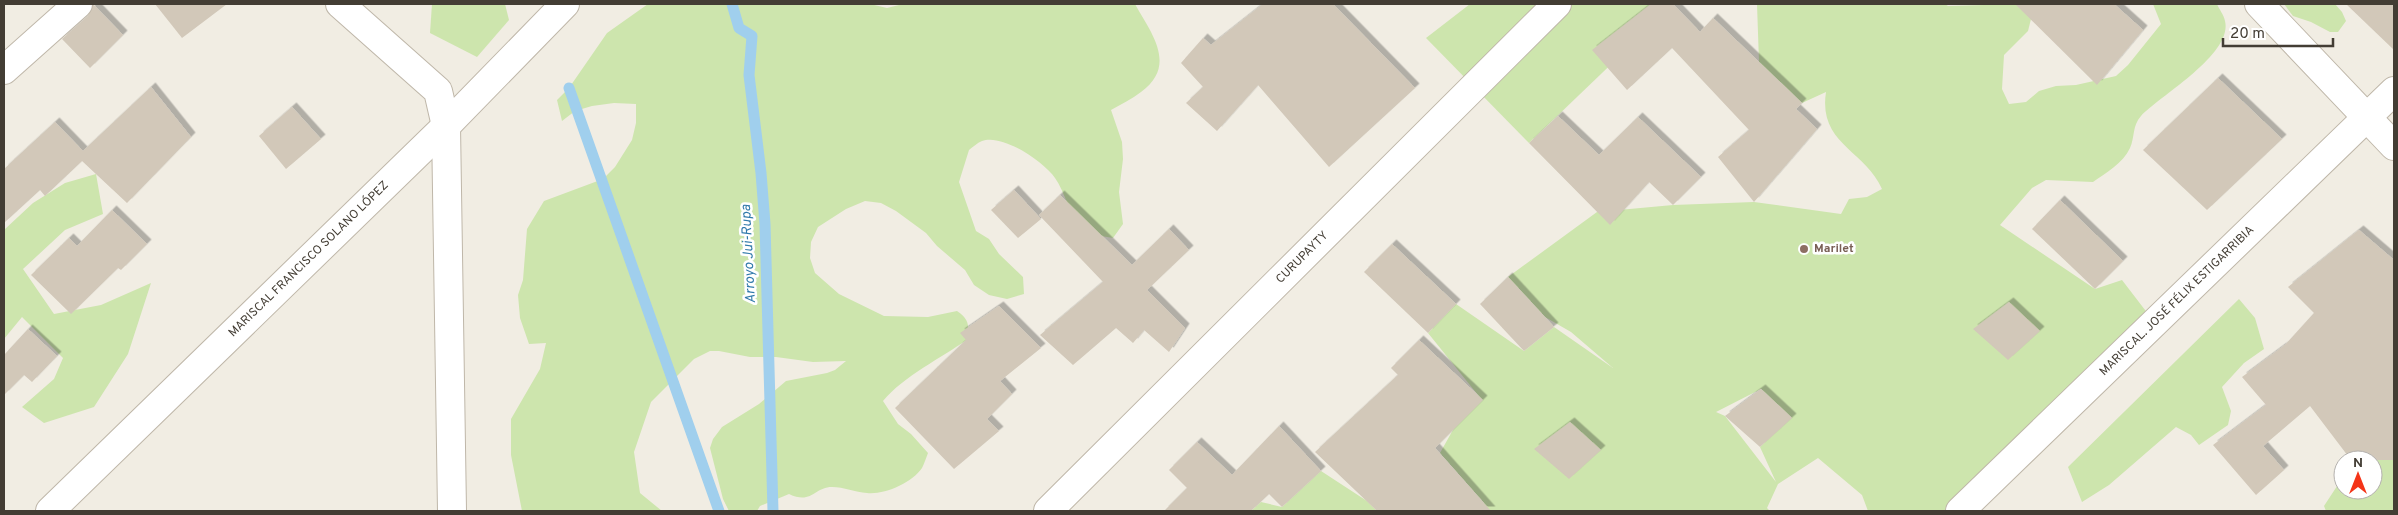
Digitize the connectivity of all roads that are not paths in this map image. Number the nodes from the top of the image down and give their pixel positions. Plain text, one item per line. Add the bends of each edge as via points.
1 (78, 4) edge
2 (340, 4) edge
3 (565, 4) edge
4 (1557, 4) edge
5 (2260, 4) edge
6 (4, 70) edge
7 (2394, 91) edge
8 (2367, 118) junction
9 (446, 126) junction
10 (2394, 146) edge
11 (55, 509) edge
12 (452, 511) edge
13 (1048, 511) edge
14 (1960, 511) edge

1 - 6 street
2 - 9 street via 438,91
3 - 9 street, MARISCAL FRANCISCO SOLANO LÓPEZ
4 - 13 street, CURUPAYTY
5 - 8 street
7 - 8 street, MARISCAL. JOSÉ FÉLIX ESTIGARRIBIA
8 - 10 street
8 - 14 street, MARISCAL. JOSÉ FÉLIX ESTIGARRIBIA
9 - 11 street, MARISCAL FRANCISCO SOLANO LÓPEZ
9 - 12 street

